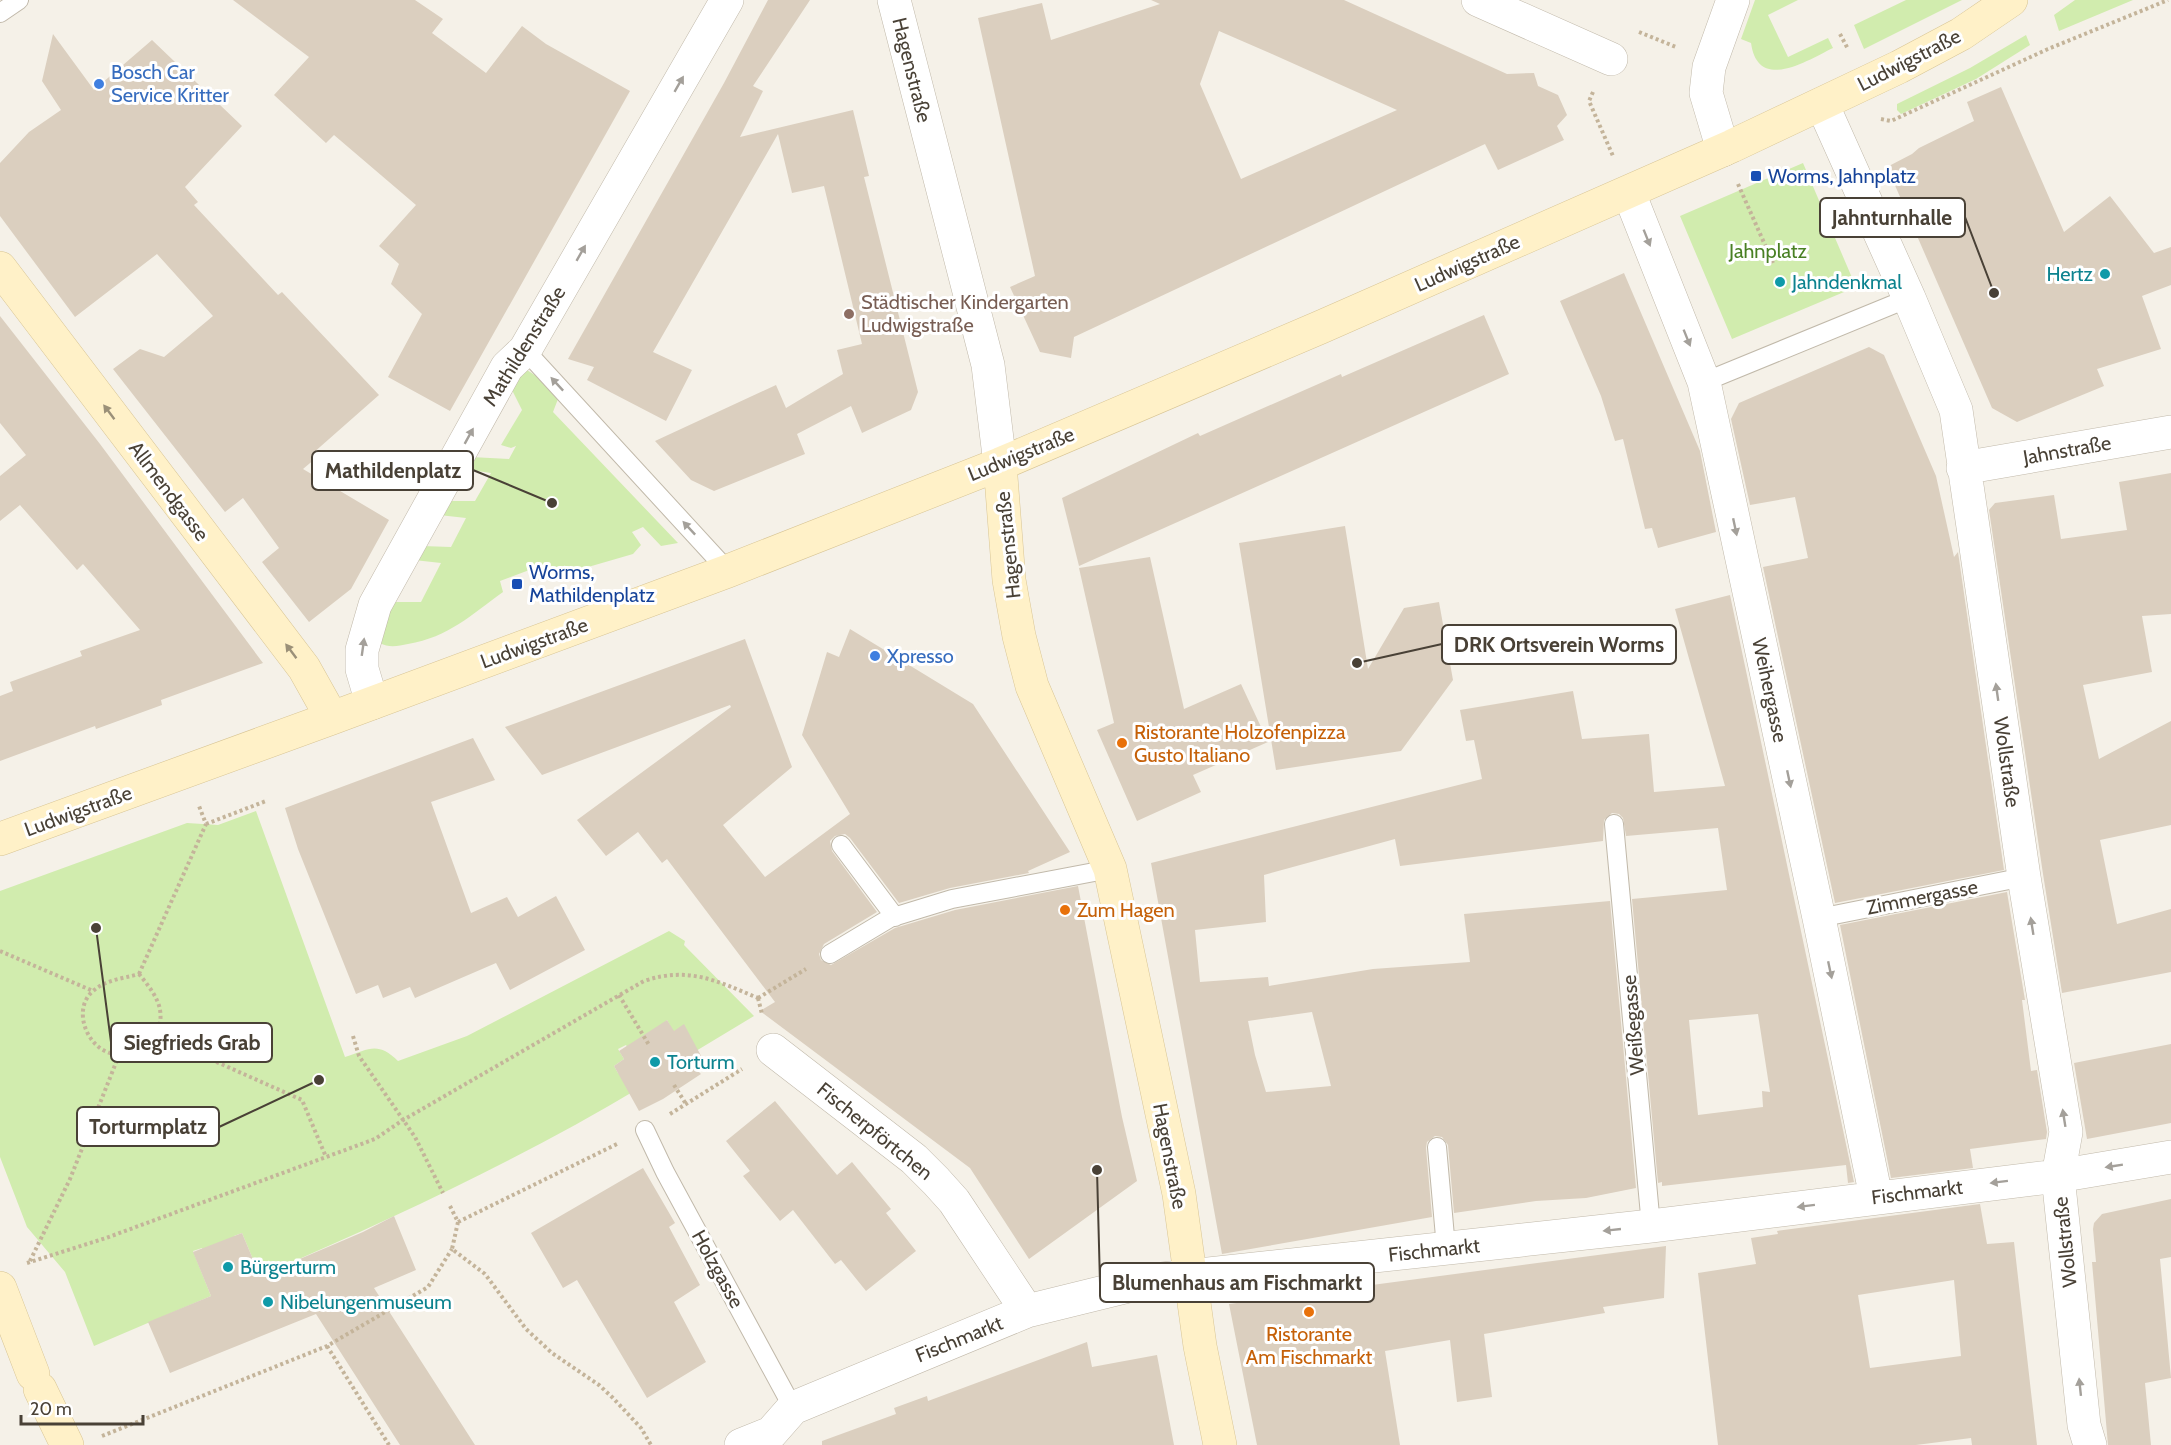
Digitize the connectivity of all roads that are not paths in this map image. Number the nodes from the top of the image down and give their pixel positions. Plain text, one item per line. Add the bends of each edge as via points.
1 (727, 0) edge
2 (894, 0) edge
3 (1478, 0) edge
4 (1733, 0) edge
5 (2011, 0) edge
6 (1611, 59) dead end
7 (1822, 104) junction
8 (1723, 150) junction
9 (1629, 193) junction
10 (0, 268) edge
11 (1909, 298) junction
12 (525, 350) junction
13 (1704, 382) junction
14 (2171, 432) edge
15 (1000, 464) junction
16 (1963, 468) junction
17 (728, 571) junction
18 (372, 703) junction
19 (332, 718) junction
20 (1614, 824) dead end
21 (0, 839) edge
22 (841, 845) dead end
23 (1110, 869) junction
24 (2024, 877) junction
25 (896, 917) junction
26 (1819, 918) junction
27 (830, 954) road end
28 (773, 1050) dead end
29 (645, 1130) dead end
30 (1437, 1147) dead end
31 (2171, 1157) edge
32 (2058, 1176) junction
33 (1876, 1197) junction
34 (1651, 1226) junction
35 (1446, 1248) junction
36 (10, 1276) edge
37 (1192, 1277) junction
38 (1027, 1311) junction
39 (793, 1408) junction
40 (774, 1439) edge
41 (67, 1445) edge
42 (741, 1445) edge
43 (1220, 1445) edge
44 (2090, 1445) edge

12 -> 1 street, Mathildenstraße
2 - 15 street, Hagenstraße via 988,365
3 - 6 street
4 - 8 street via 1709,67 1706,93
5 - 7 main road, Ludwigstraße via 1961,34
7 - 8 main road, Ludwigstraße
7 - 11 street, Wollstraße
8 - 9 main road, Ludwigstraße
9 -> 13 street, Weihergasse
9 - 15 main road, Ludwigstraße
19 -> 10 main road, Allmendgasse via 304,668
11 - 13 lane
11 - 16 street, Wollstraße via 1956,410
17 -> 12 lane
18 -> 12 street, Mathildenstraße via 362,669 362,650 375,604 507,367
13 -> 26 street, Weihergasse
14 - 16 street, Jahnstraße
15 - 17 main road, Ludwigstraße
15 - 23 main road, Hagenstraße via 1009,580 1032,686
24 -> 16 street, Wollstraße
17 - 18 main road, Ludwigstraße
18 - 19 main road, Ludwigstraße
19 - 21 main road, Ludwigstraße
20 - 34 lane, Weißegasse
22 - 25 lane
23 - 25 lane via 952,899
23 - 37 main road, Hagenstraße via 1179,1194
24 - 26 lane, Zimmergasse
32 -> 24 street, Wollstraße via 2066,1132
25 - 27 lane
26 -> 33 street, Weihergasse
28 - 38 street, Fischerpförtchen via 914,1159 936,1181 954,1201
29 - 39 lane, Holzgasse
30 - 35 lane
31 -> 32 street, Fischmarkt
32 -> 33 street, Fischmarkt
44 -> 32 street, Wollstraße via 2084,1425
33 -> 34 street, Fischmarkt
34 -> 35 street, Fischmarkt
35 - 37 street, Fischmarkt
36 - 41 main road via 37,1381
37 - 38 street, Fischmarkt via 1154,1280
37 - 43 main road, Hagenstraße via 1200,1346
38 - 39 street, Fischmarkt
39 - 40 street, Fischmarkt
40 - 42 street

